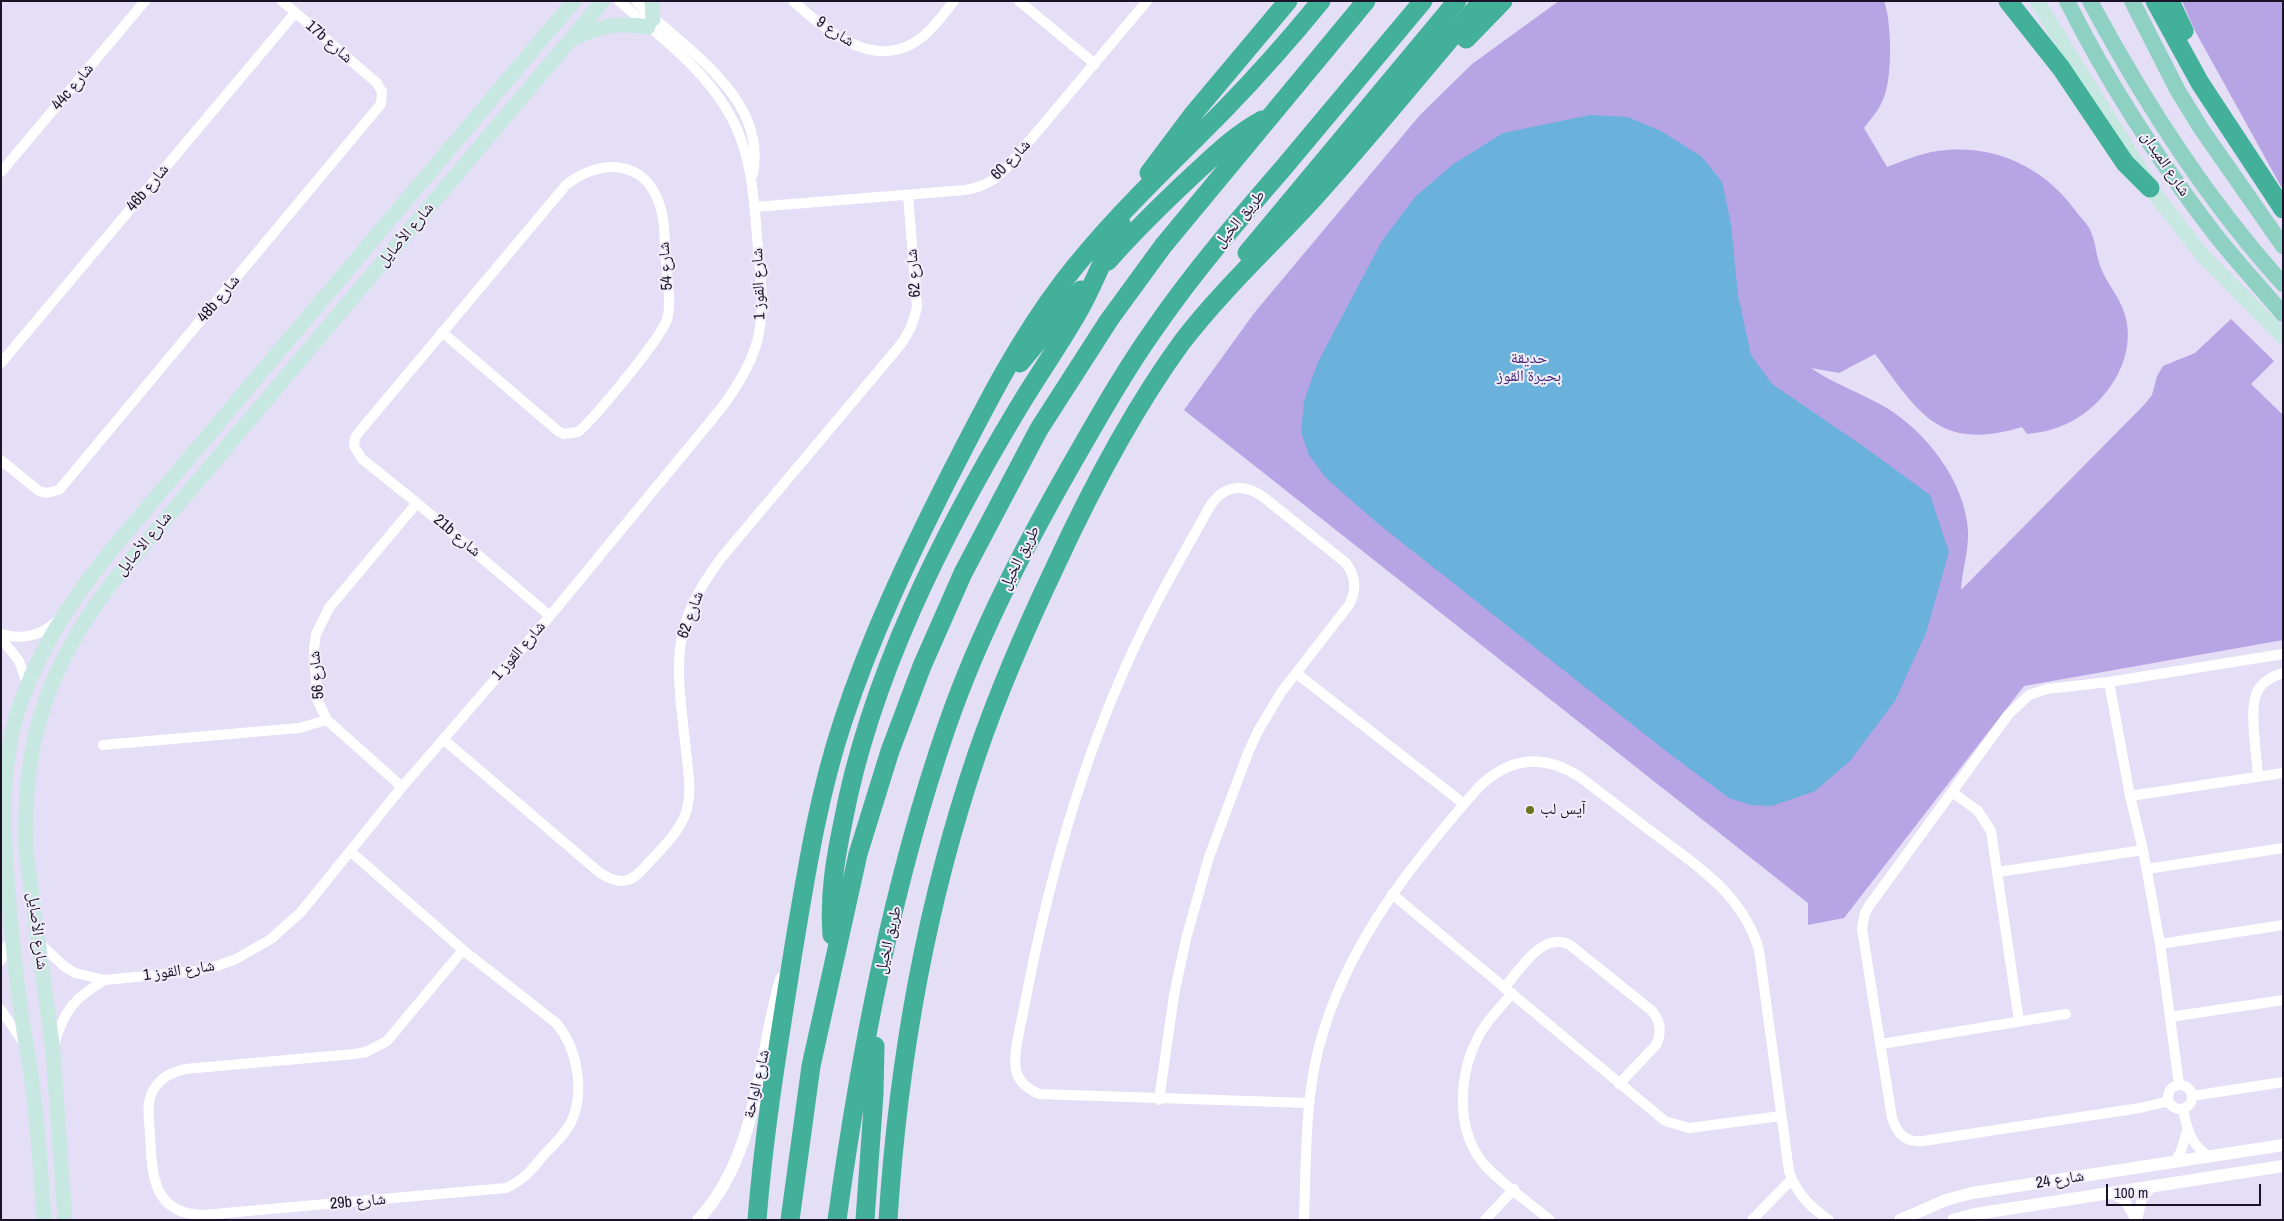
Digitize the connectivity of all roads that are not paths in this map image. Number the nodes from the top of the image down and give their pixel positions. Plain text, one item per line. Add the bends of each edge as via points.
1 (145, 1) edge
2 (282, 1) edge
3 (562, 1) edge
4 (574, 1) edge
5 (603, 1) edge
6 (618, 1) edge
7 (636, 1) edge
8 (652, 1) edge
9 (793, 1) edge
10 (954, 1) edge
11 (1019, 1) edge
12 (1147, 1) edge
13 (1288, 1) edge
14 (1308, 1) edge
15 (1321, 1) edge
16 (1366, 1) edge
17 (1424, 1) edge
18 (1457, 1) edge
19 (1482, 1) edge
20 (1503, 1) edge
21 (2008, 1) edge
22 (2037, 1) edge
23 (2067, 1) edge
24 (2090, 1) edge
25 (2132, 1) edge
26 (2155, 1) edge
27 (2170, 1) edge
28 (295, 13) junction
29 (560, 18) junction
30 (651, 23) junction
31 (571, 39) junction
32 (1095, 64) junction
33 (1423, 71) junction
34 (377, 83) joint
35 (1228, 106) junction
36 (2219, 112) junction
37 (1273, 115) junction
38 (1, 172) edge
39 (2150, 188) junction
40 (908, 195) junction
41 (755, 207) junction
42 (2283, 209) edge
43 (2283, 246) edge
44 (2283, 284) edge
45 (1225, 291) junction
46 (2283, 314) edge
47 (442, 332) junction
48 (2283, 337) edge
49 (1, 363) edge
50 (991, 396) junction
51 (362, 459) joint
52 (1, 460) edge
53 (417, 503) junction
54 (550, 616) junction
55 (61, 617) junction
56 (1, 636) edge
57 (2282, 657) edge
58 (1296, 673) junction
59 (2283, 673) edge
60 (2109, 682) junction
61 (28, 686) junction
62 (327, 720) junction
63 (443, 739) junction
64 (103, 745) dead end
65 (2283, 773) edge
66 (2258, 777) junction
67 (402, 787) junction
68 (1952, 792) junction
69 (2130, 796) junction
70 (1464, 804) junction
71 (2283, 848) edge
72 (2143, 850) junction
73 (351, 852) junction
74 (2147, 869) junction
75 (1998, 872) junction
76 (1392, 894) junction
77 (2283, 925) edge
78 (12, 938) junction
79 (795, 939) junction
80 (38, 942) junction
81 (2160, 944) junction
82 (463, 950) junction
83 (835, 958) junction
84 (1, 960) edge
85 (105, 980) junction
86 (1508, 991) junction
87 (2283, 1000) edge
88 (874, 1008) junction
89 (1, 1010) edge
90 (2066, 1014) dead end
91 (2170, 1017) junction
92 (2019, 1021) junction
93 (1880, 1044) junction
94 (28, 1051) junction
95 (53, 1051) junction
96 (2283, 1082) edge
97 (1619, 1084) junction
98 (2179, 1084) junction
99 (2192, 1096) junction
100 (1159, 1100) junction
101 (2169, 1101) junction
102 (1309, 1103) junction
103 (2183, 1109) junction
104 (1781, 1116) junction
105 (2187, 1131) junction
106 (2283, 1145) edge
107 (2210, 1157) junction
108 (2175, 1163) junction
109 (2283, 1166) edge
110 (1792, 1179) junction
111 (2152, 1186) junction
112 (1514, 1189) junction
113 (2111, 1193) junction
114 (1812, 1207) junction
115 (44, 1220) edge
116 (65, 1220) edge
117 (698, 1220) edge
118 (757, 1220) edge
119 (790, 1220) edge
120 (837, 1220) edge
121 (866, 1220) edge
122 (888, 1220) edge
123 (1304, 1220) edge
124 (1485, 1220) edge
125 (1550, 1220) edge
126 (1752, 1220) edge
127 (1819, 1220) edge
128 (1829, 1220) edge
129 (1900, 1220) edge
130 (1952, 1220) edge
131 (2136, 1220) edge

1 - 38 street, 44c شارع
2 - 28 street, 17b شارع
3 - 29 main road
4 - 29 main road, شارع الأصايل
5 - 31 main road, شارع الأصايل
6 - 30 street, شارع القوز 1
7 - 30 street, شارع القوز 1
8 - 30 main road
9 - 10 street, شارع 9 via 840,39 870,51 888,51 917,40 929,31
11 - 32 street
12 - 32 street, شارع 60
13 - 83 highway via 1183,126 1149,174 1123,218 1076,317 996,446 923,588 860,747 847,801 832,880
14 - 35 highway
15 - 35 highway via 1274,58
16 - 37 highway
17 - 88 highway, طريق الخيل via 1176,298 1119,382 1043,514 998,603 948,724 909,854
18 - 45 highway via 1259,238
19 - 33 highway
20 - 33 highway via 1453,52
21 - 39 highway via 2056,62 2125,163
22 - 39 main road
23 - 46 main road, شارع الميدان via 2117,91 2162,161 2215,234
24 - 44 main road, شارع الميدان via 2130,74 2178,149
25 - 43 main road via 2178,91 2248,199
26 - 36 highway
27 - 36 highway
28 - 34 street, 17b شارع
28 - 49 street, 46b شارع
29 - 55 main road, شارع الأصايل via 109,553
30 - 31 main road via 616,24 593,29
30 - 41 street, شارع القوز 1 via 704,60 732,94 750,130
31 - 80 main road, شارع الأصايل via 122,570 80,628 46,695 28,773 26,852
32 - 40 street, شارع 60 via 995,180 976,189
33 - 45 highway via 1321,190
34 - 52 street, 48b شارع via 383,98 378,109 64,484 53,493 46,493 34,488
35 - 50 highway via 1117,217 1078,262 1043,309
36 - 42 highway
37 - 50 highway via 1232,139 1148,218 1088,282
37 - 83 highway via 1163,246 1108,320 1049,413 985,529 942,620 890,751 858,854
39 - 48 main road via 2204,257
40 - 41 street, شارع 60
40 - 63 street, شارع 62 via 917,308 907,337 722,558 700,588 687,616 678,662 689,780 688,804 679,827 648,864 635,878 626,882 609,879
41 - 54 street, شارع القوز 1 via 762,302 757,342 750,361 723,406
45 - 122 highway via 1163,370 1104,467 1041,596 978,752 942,875 918,981 900,1093
47 - 47 street, شارع 54 via 566,185 579,174 596,168 614,167 632,170 646,179 655,192 662,214 669,302 667,318 656,338 578,432 558,431
47 - 51 street, شارع 54 via 355,438 354,446
50 - 79 highway via 911,554 852,695 820,804
51 - 53 street, 21b شارع
53 - 54 street, 21b شارع
53 - 62 street, شارع 56 via 329,608 316,634 317,699
54 - 63 street, شارع القوز 1
55 - 56 street via 38,634
55 - 61 main road, شارع الأصايل
56 - 61 street via 19,661
57 - 60 street
58 - 70 street
58 - 100 street via 1270,711 1248,753 1204,875 1174,995
58 - 100 street via 1349,604 1354,579 1346,563 1262,496 1253,490 1232,488 1214,499 1162,592 1126,665 1099,731 1046,901 1016,1055 1017,1074 1030,1090 1039,1094
59 - 66 street via 2271,677 2255,698
60 - 68 street via 2047,689 2029,695 2008,715
60 - 69 street
61 - 78 main road, شارع الأصايل via 16,716 3,799
62 - 64 street via 299,728
62 - 67 street, شارع 56
63 - 67 street, شارع القوز 1
65 - 66 street
66 - 69 street
67 - 73 street, شارع القوز 1
68 - 75 street via 1978,811 1988,824
68 - 93 street via 1865,913 1862,929
69 - 72 street
70 - 76 street
70 - 104 street via 1490,776 1503,768 1535,761 1551,763 1580,777 1724,888 1742,911 1759,950
71 - 74 street
72 - 74 street
72 - 75 street
73 - 82 street, 29b شارع
73 - 85 street, شارع القوز 1 via 301,912 254,950 196,971
74 - 81 street
75 - 92 street
76 - 86 street
76 - 102 street via 1359,946 1334,999 1320,1043
77 - 81 street
78 - 84 street
78 - 94 main road, شارع الأصايل via 17,992
79 - 117 street, شارع الواحة via 777,994 741,1146 720,1190
79 - 118 highway via 768,1114
80 - 85 street, شارع القوز 1 via 75,973
80 - 95 main road, شارع الأصايل
81 - 91 street
82 - 82 street, 29b شارع via 556,1023 574,1056 577,1093 571,1121 527,1176 506,1188 494,1190 203,1215 182,1212 160,1194 152,1173 148,1109 152,1092 163,1078 185,1069 354,1054 377,1048 396,1033
83 - 119 highway via 806,1096
85 - 95 street, شارع القوز 1 via 69,1007
86 - 97 street
86 - 97 street via 1544,944 1560,941 1570,945 1647,1007 1659,1021 1658,1040
86 - 112 street via 1474,1046 1467,1065 1463,1106 1472,1146 1483,1163
87 - 91 street
88 - 120 highway, طريق الخيل via 852,1118
88 - 121 highway via 874,1094
89 - 94 street
90 - 92 street
91 - 98 street
92 - 93 street
93 - 101 street via 1894,1124 1900,1135 1911,1141
94 - 115 main road, شارع الأصايل
95 - 116 main road, شارع الأصايل
96 - 99 street
97 - 104 street via 1654,1114 1677,1126 1702,1127
98 - 99 street via 2188,1088
98 - 101 street via 2169,1092
99 - 103 street via 2191,1103
100 - 102 street
101 - 103 street via 2176,1108
102 - 123 street
103 - 105 street
104 - 110 street
105 - 107 street via 2194,1143
105 - 108 street
106 - 107 street, شارع 24
107 - 108 street, شارع 24
108 - 129 street, شارع 24 via 1972,1193 1946,1200
109 - 111 street, شارع 24
110 - 114 street via 1798,1192
110 - 126 street
111 - 113 street, شارع 24
111 - 131 street via 2142,1199
112 - 124 street
112 - 125 street
113 - 130 street, شارع 24
113 - 131 street via 2125,1201
114 - 127 street
114 - 128 street

